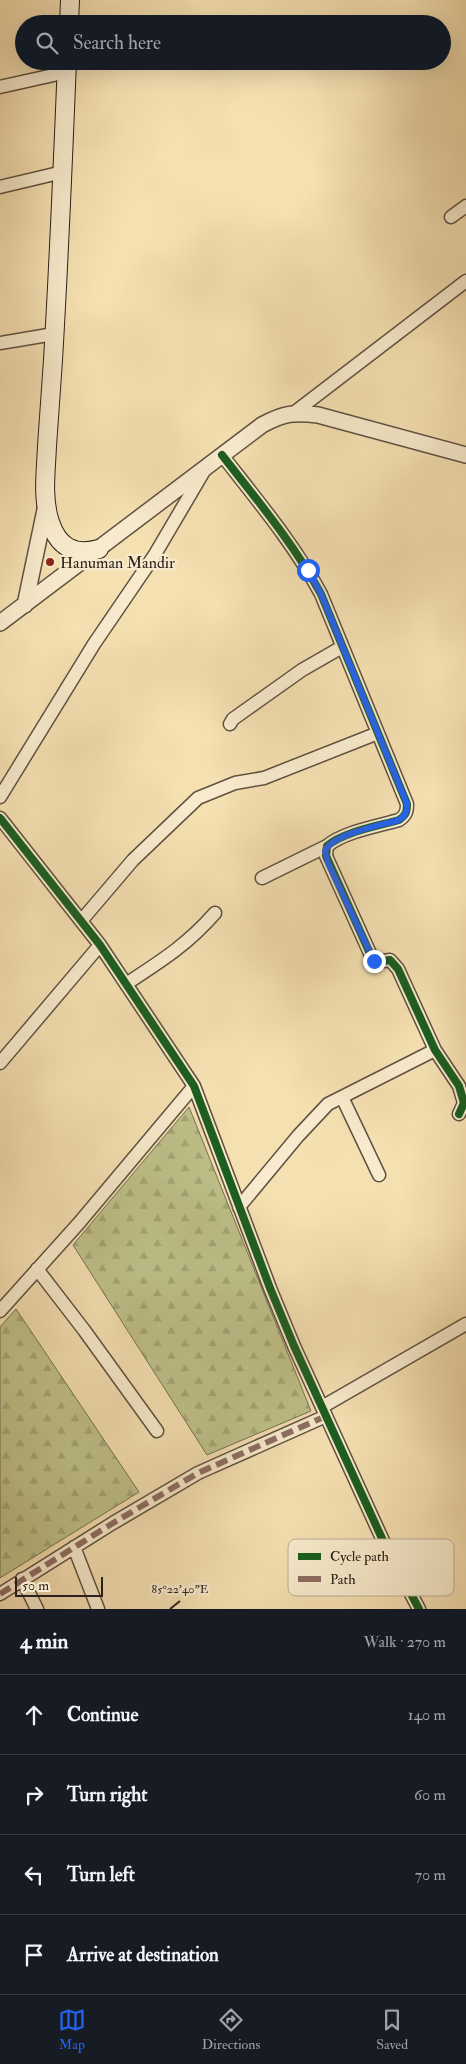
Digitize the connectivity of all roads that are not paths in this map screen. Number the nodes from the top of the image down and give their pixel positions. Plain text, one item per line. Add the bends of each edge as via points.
1 (70, 0) edge
2 (69, 15) edge
3 (57, 70) edge
4 (67, 70) edge
5 (0, 87) edge
6 (63, 172) junction
7 (0, 187) edge
8 (466, 206) edge
9 (451, 217) dead end
10 (466, 281) edge
11 (54, 334) junction
12 (0, 343) edge
13 (296, 412) junction
14 (222, 455) junction
15 (466, 455) edge
16 (206, 467) junction
17 (46, 504) junction
18 (99, 549) junction
19 (25, 605) junction
20 (0, 623) edge
21 (342, 647) junction
22 (230, 724) dead end
23 (378, 733) junction
24 (0, 797) edge
25 (0, 818) edge
26 (327, 846) junction
27 (262, 878) dead end
28 (215, 913) dead end
29 (81, 921) junction
30 (100, 945) junction
31 (126, 984) junction
32 (435, 1050) junction
33 (0, 1063) edge
34 (194, 1086) junction
35 (342, 1097) junction
36 (460, 1114) dead end
37 (379, 1175) dead end
38 (239, 1207) junction
39 (37, 1269) junction
40 (0, 1311) edge
41 (466, 1324) edge
42 (324, 1411) junction
43 (157, 1431) dead end
44 (382, 1539) edge
45 (74, 1547) junction
46 (22, 1579) junction
47 (0, 1594) edge
48 (412, 1596) edge
49 (37, 1609) edge
50 (98, 1609) edge
51 (419, 1609) edge

1 - 2 main road
3 - 5 street
4 - 6 main road
6 - 7 street
6 - 11 main road
8 - 9 street
10 - 13 street
11 - 12 street
11 - 17 main road
13 - 14 street via 278,416 262,425
13 - 15 street
14 - 16 street
14 - 21 street via 308,570
16 - 18 street
16 - 24 street via 154,556 94,644
17 - 18 main road via 49,520 61,542 80,552
17 - 19 street
18 - 19 street
19 - 20 street
21 - 22 street via 302,670
21 - 23 street
23 - 26 street via 407,804 405,816 351,834
23 - 29 street via 264,778 235,783 198,798 133,860
25 - 29 street
26 - 27 street
26 - 32 street via 328,863 372,958 377,962 390,960 398,969
28 - 31 street via 176,951
29 - 30 street
30 - 31 street
30 - 33 street
31 - 34 street
32 - 35 street
32 - 36 street via 463,1096
34 - 38 street
34 - 39 street
35 - 37 street
35 - 38 street via 328,1104 304,1129
38 - 42 street via 270,1288
39 - 40 street
39 - 43 street
41 - 42 street
42 - 44 street
42 - 45 street via 198,1473
45 - 46 street
45 - 50 street
46 - 47 street
46 - 49 street
48 - 51 street

